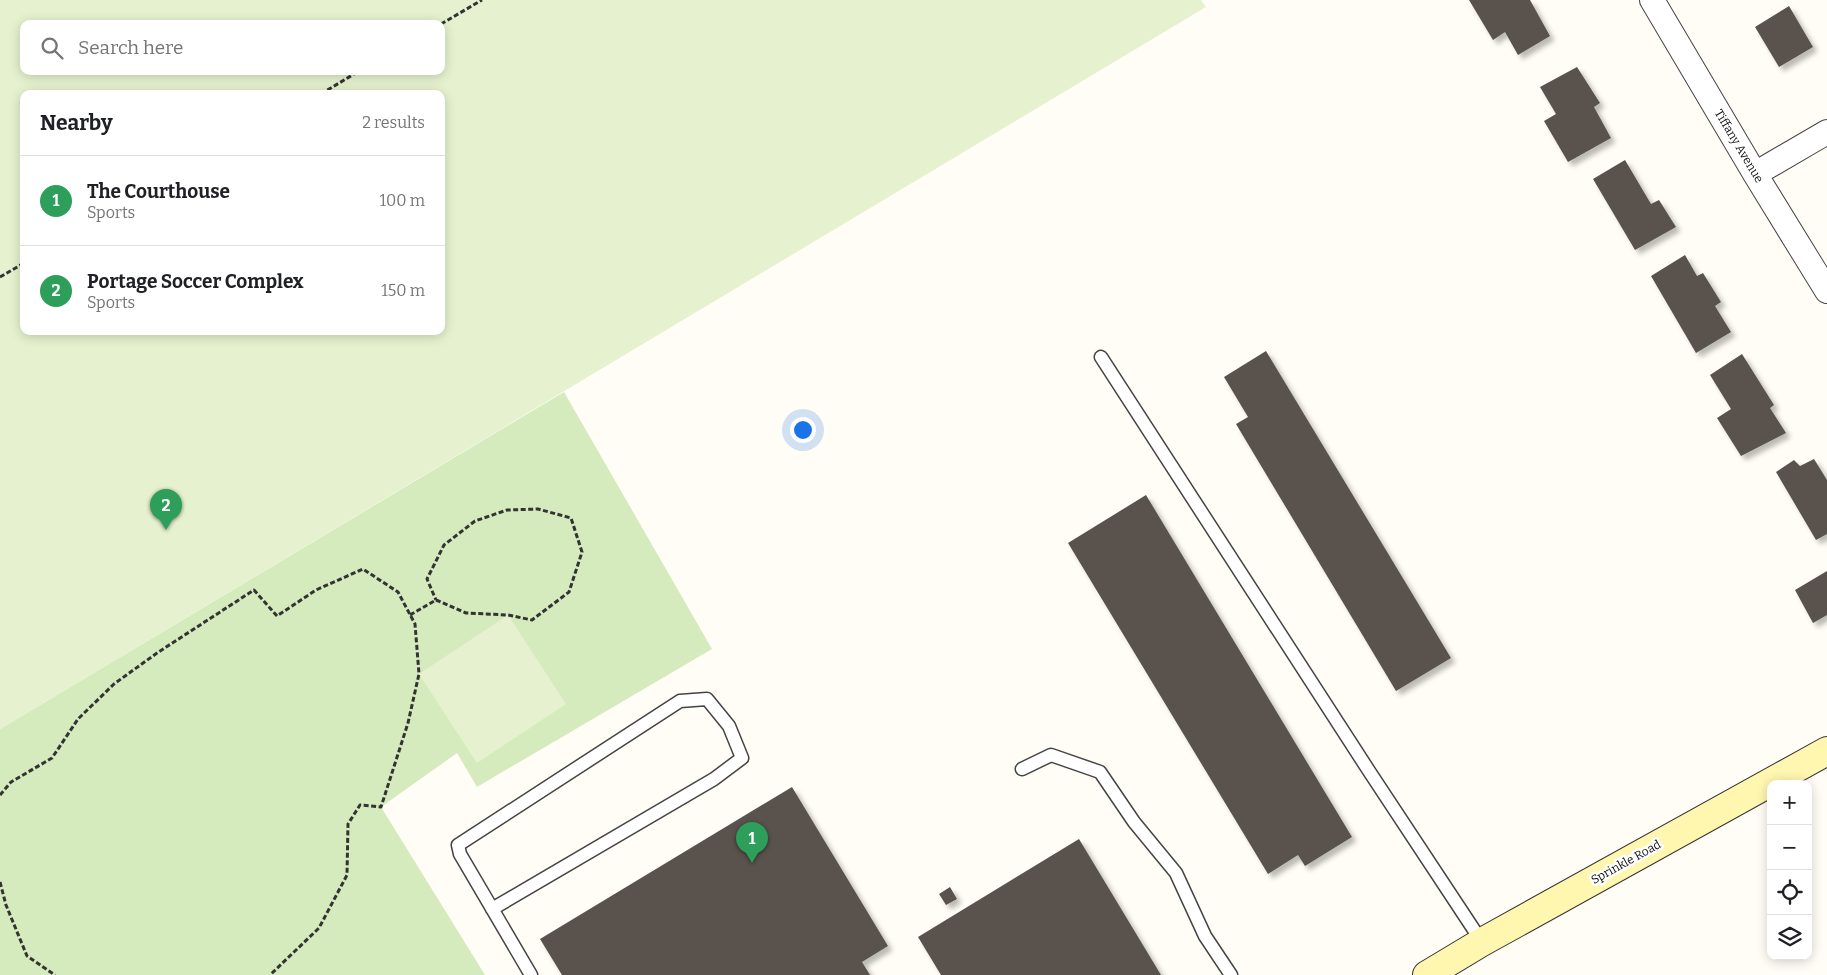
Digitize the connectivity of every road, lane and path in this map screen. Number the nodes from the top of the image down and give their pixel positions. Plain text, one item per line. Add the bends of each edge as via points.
1 (482, 0) edge
2 (1652, 0) edge
3 (445, 22) edge
4 (353, 75) edge
5 (328, 90) edge
6 (1827, 132) edge
7 (1755, 174) junction
8 (20, 265) edge
9 (0, 277) edge
10 (1827, 290) edge
11 (1101, 357) dead end
12 (436, 600) junction
13 (410, 615) junction
14 (1827, 751) edge
15 (1022, 769) dead end
16 (0, 795) edge
17 (0, 882) edge
18 (492, 910) junction
19 (1482, 942) junction
20 (55, 975) edge
21 (270, 975) edge
22 (531, 975) edge
23 (1231, 975) edge
24 (1427, 975) edge

1 - 3 path
2 - 7 street, Tiffany Avenue
4 - 5 path
6 - 7 street
7 - 10 street, Tiffany Avenue
8 - 9 path
11 - 19 lane
12 - 12 path via 427,579 444,545 475,521 507,510 538,509 571,518 582,552 569,592 532,620 466,613
12 - 13 path
13 - 16 path via 398,592 363,569 316,590 276,616 254,590 114,684 78,719 52,758 11,782
13 - 21 path via 415,624 419,674 408,723 381,807 360,805 356,811 348,824 347,875 319,928
14 - 19 main road, Sprinkle Road
15 - 23 lane via 1051,754 1100,772 1134,822 1176,873 1205,936
17 - 20 path via 27,956
18 - 18 lane via 714,779 742,758 729,726 707,699 680,701 458,845
18 - 22 lane
19 - 24 main road, Sprinkle Road

